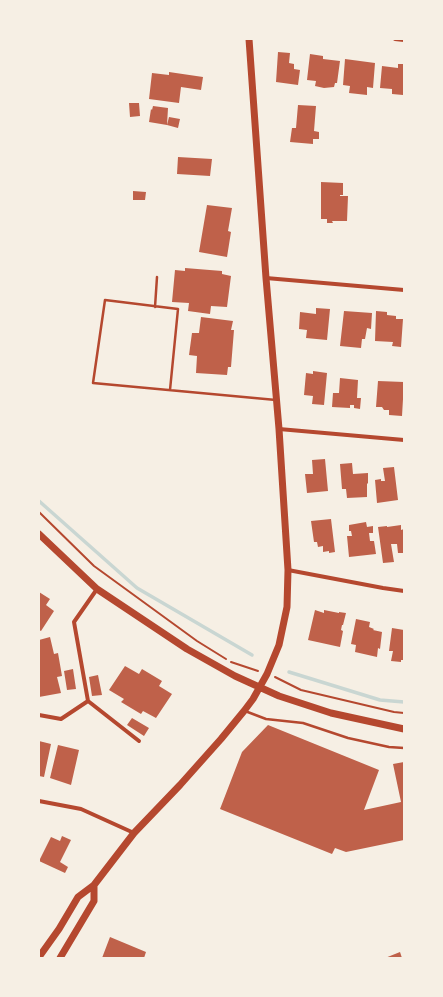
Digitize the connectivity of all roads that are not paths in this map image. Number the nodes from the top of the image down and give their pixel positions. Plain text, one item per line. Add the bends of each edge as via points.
1 (249, 39) edge
2 (396, 39) edge
3 (404, 40) edge
4 (158, 277) dead end
5 (266, 278) junction
6 (404, 290) edge
7 (155, 307) junction
8 (170, 390) junction
9 (277, 400) junction
10 (279, 429) junction
11 (404, 440) edge
12 (39, 534) edge
13 (288, 570) junction
14 (97, 589) junction
15 (404, 591) edge
16 (259, 687) junction
17 (88, 701) junction
18 (244, 711) junction
19 (39, 715) edge
20 (404, 729) edge
21 (139, 741) dead end
22 (404, 748) edge
23 (39, 801) edge
24 (134, 833) junction
25 (94, 885) junction
26 (39, 957) edge
27 (60, 958) edge

1 - 5 street
2 - 3 street
4 - 7 lane
5 - 6 street
5 - 9 street
7 - 8 lane via 178,310
7 - 8 lane via 105,300 93,383
8 - 9 lane
9 - 10 street
10 - 11 street
10 - 13 street
12 - 14 street
13 - 15 street
13 - 16 street via 287,607 279,645 268,674
14 - 16 street via 187,649
14 - 17 street via 74,622
16 - 18 street
16 - 20 street via 331,713
17 - 19 street via 61,719
17 - 21 street
18 - 22 lane via 266,719 303,724 348,738
18 - 24 street via 185,780
23 - 24 street via 81,809
24 - 25 street
25 - 26 street via 78,897
25 - 27 street via 94,901

